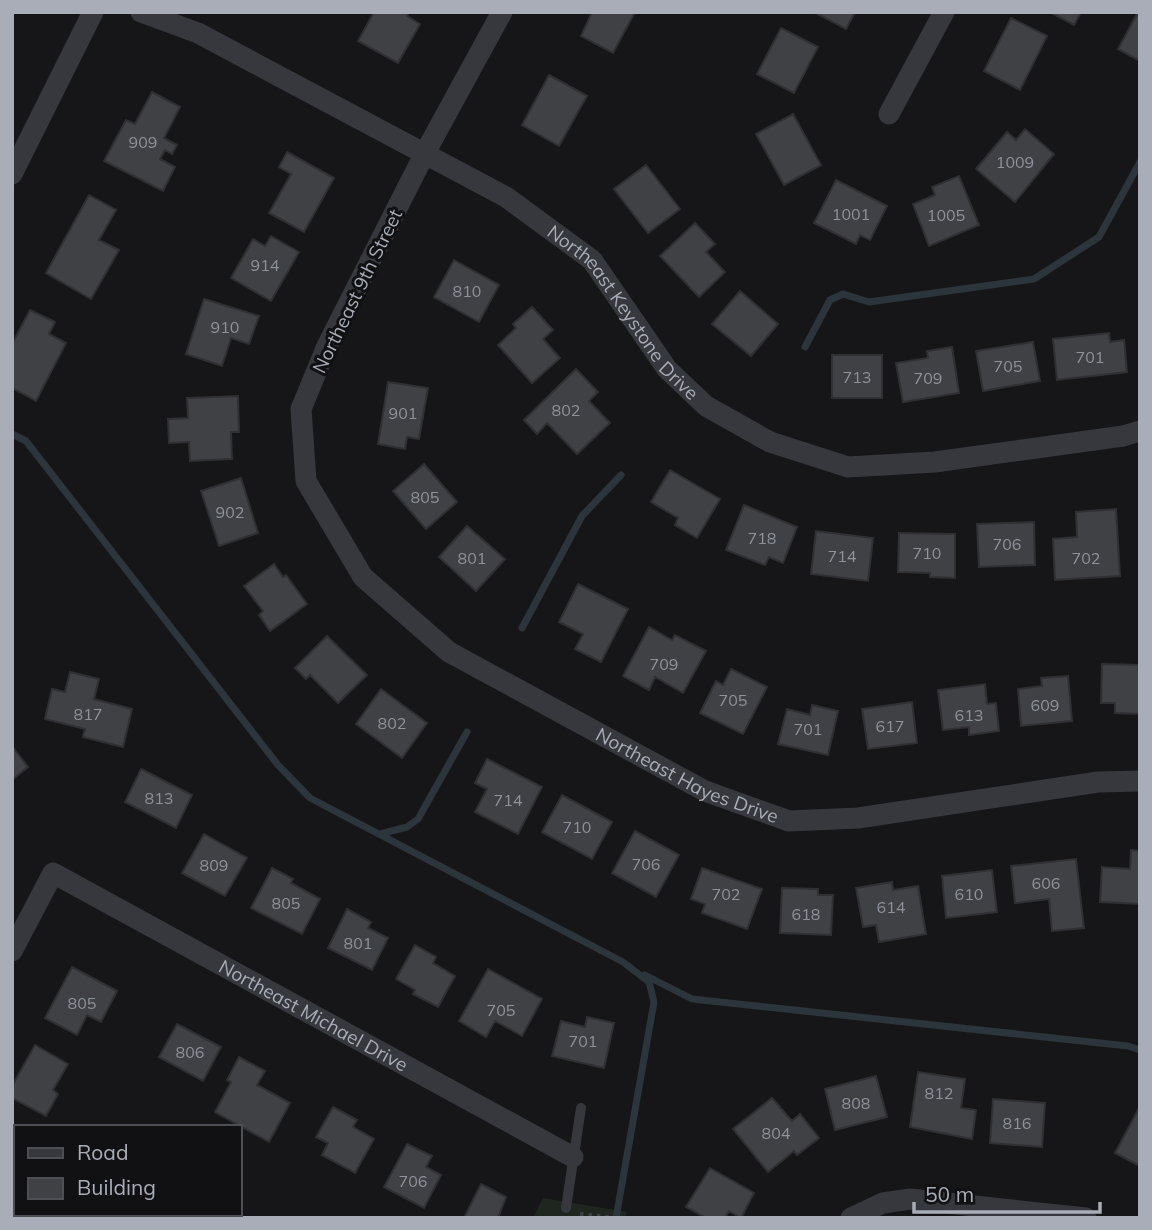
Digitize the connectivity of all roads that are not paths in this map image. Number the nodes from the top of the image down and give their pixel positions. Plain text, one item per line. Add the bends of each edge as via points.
1 (93, 12) edge
2 (141, 12) edge
3 (502, 12) edge
4 (944, 12) edge
5 (889, 114) dead end
6 (426, 151) junction
7 (12, 174) edge
8 (1140, 431) edge
9 (363, 577) joint
10 (1140, 781) edge
11 (12, 951) edge
12 (581, 1108) dead end
13 (573, 1157) junction
14 (566, 1208) dead end
15 (851, 1218) edge
16 (1086, 1218) edge

1 - 7 street
2 - 6 street, Northeast Keystone Drive via 198,33
3 - 6 street, Northeast 9th Street
4 - 5 street
6 - 8 street, Northeast Keystone Drive via 506,197 592,260 667,369 706,406 769,442 848,467 935,462
6 - 9 street, Northeast 9th Street via 327,346 301,409 306,481
9 - 10 street, Northeast Hayes Drive via 449,652 705,791 789,821 858,818 1098,782
11 - 13 street, Northeast Michael Drive via 53,873
12 - 13 lane
13 - 14 lane
15 - 16 street via 883,1203 910,1199

